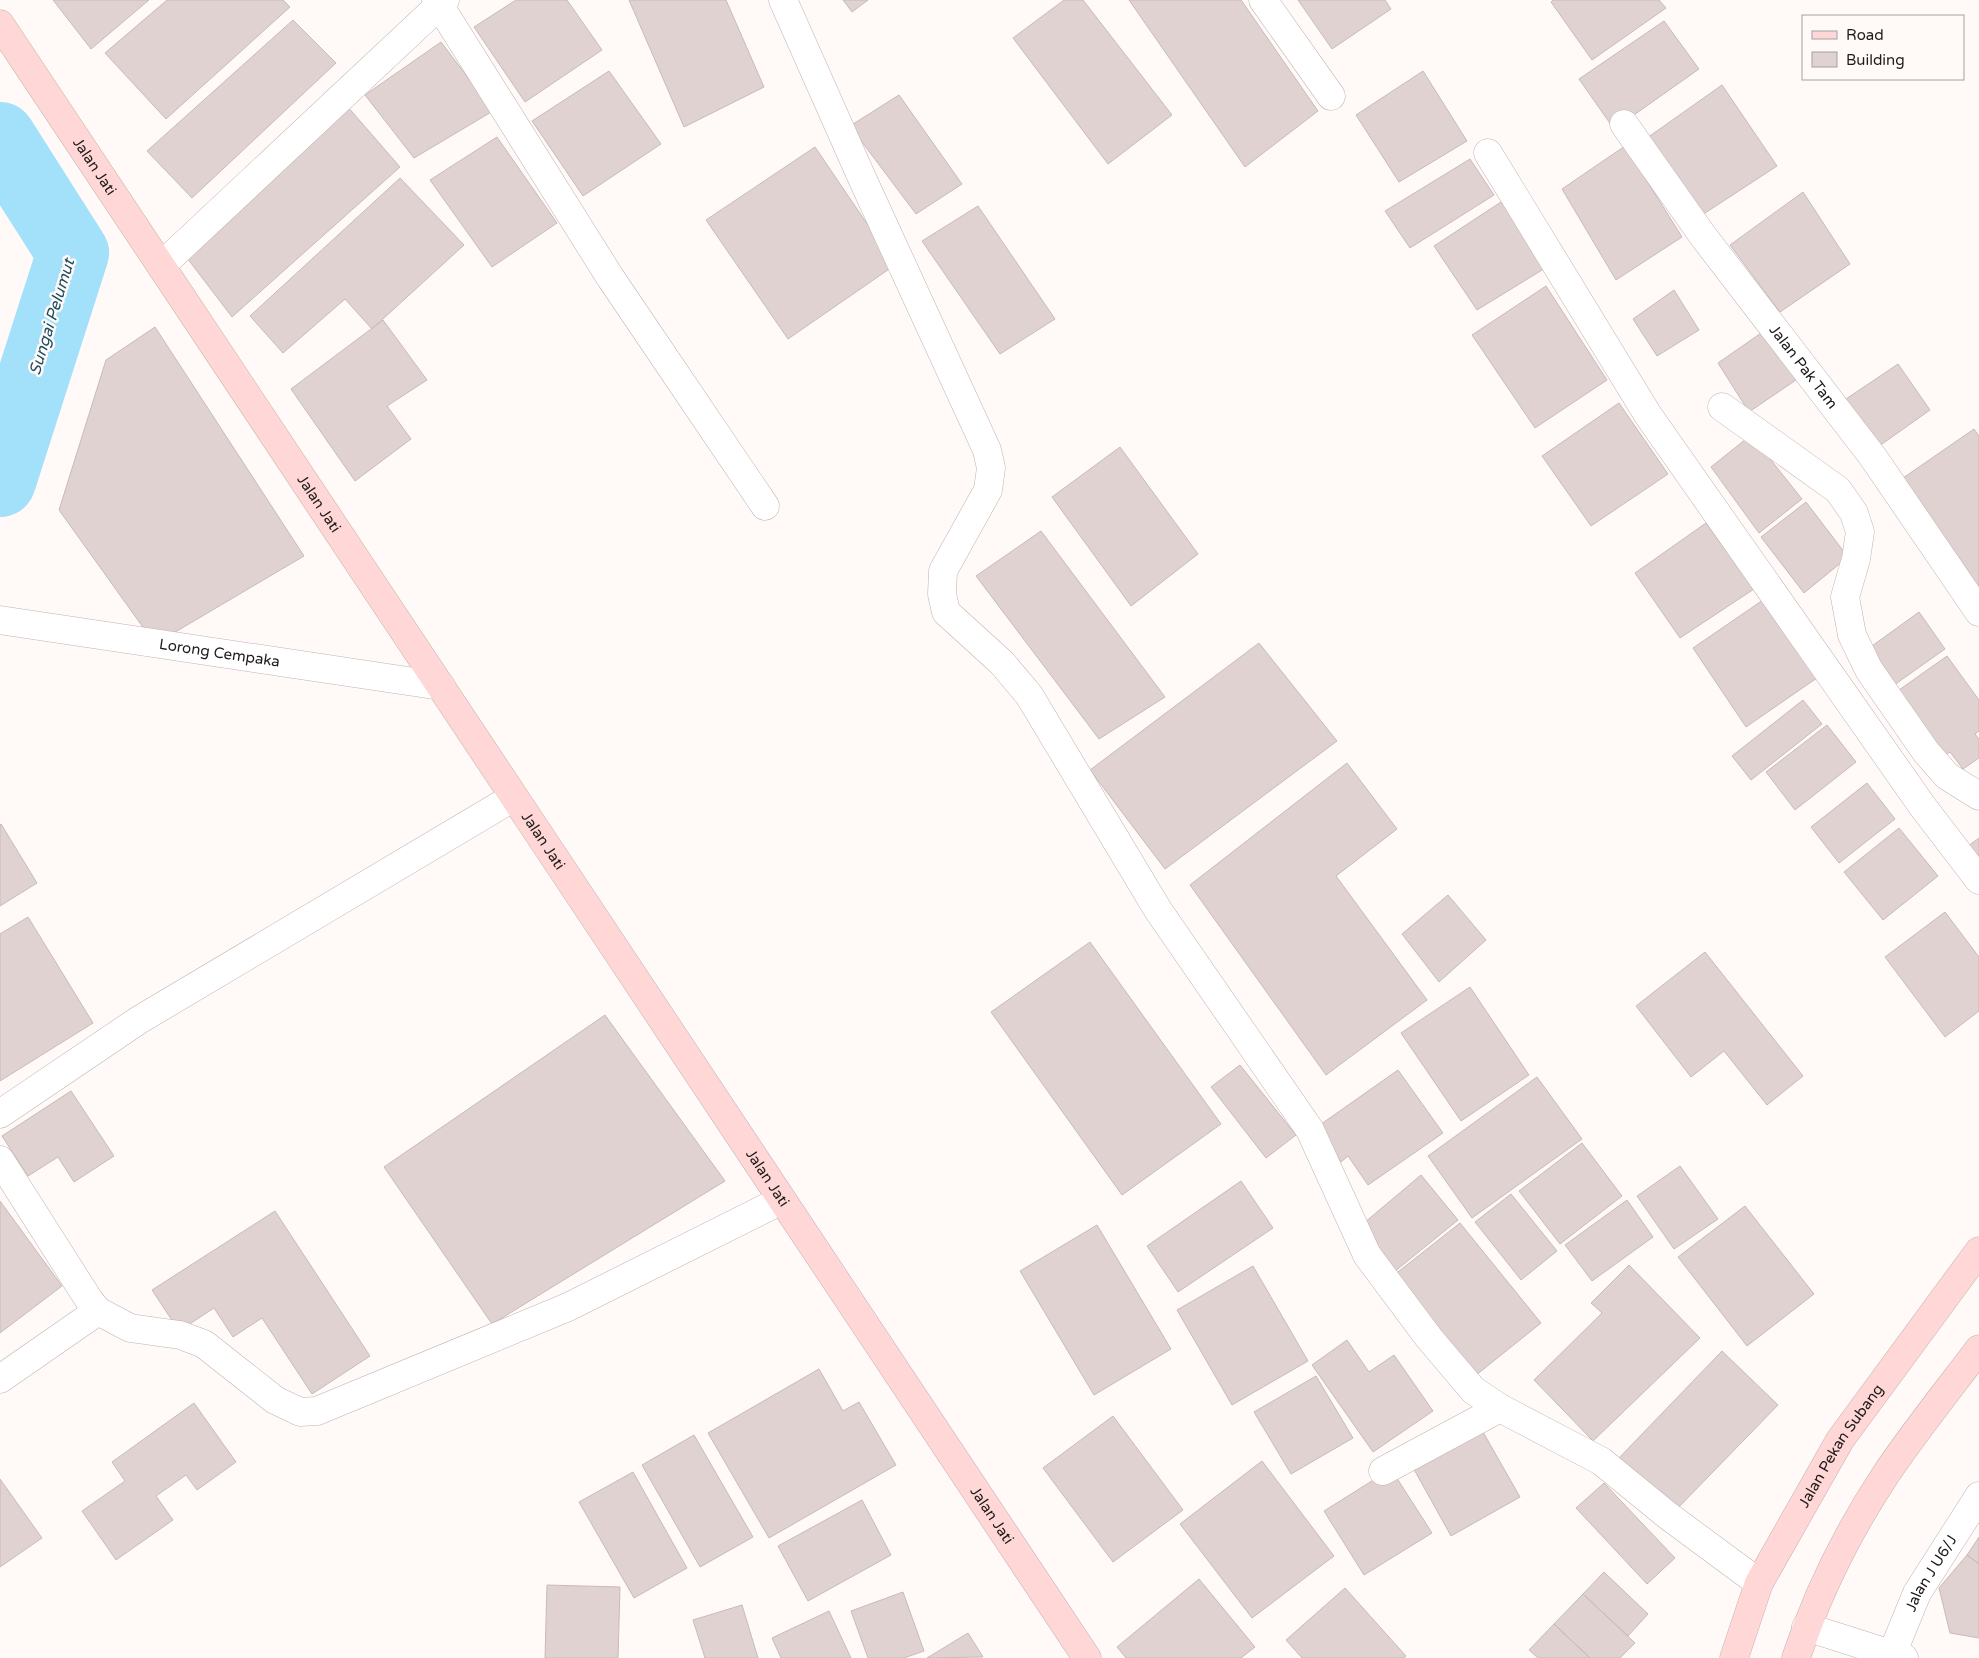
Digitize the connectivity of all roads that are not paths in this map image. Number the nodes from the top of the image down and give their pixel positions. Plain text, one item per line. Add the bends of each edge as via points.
1 (784, 0) edge
2 (1263, 0) edge
3 (440, 2) edge
4 (0, 24) edge
5 (1331, 96) dead end
6 (1624, 124) dead end
7 (1488, 153) dead end
8 (161, 266) junction
9 (1722, 407) dead end
10 (765, 506) dead end
11 (1979, 612) edge
12 (6, 622) edge
13 (440, 686) junction
14 (1979, 796) edge
15 (514, 797) junction
16 (1979, 880) edge
17 (0, 1114) edge
18 (0, 1160) edge
19 (782, 1200) junction
20 (1979, 1251) edge
21 (98, 1311) junction
22 (1979, 1348) edge
23 (0, 1379) edge
24 (1500, 1408) junction
25 (1383, 1471) dead end
26 (1979, 1496) edge
27 (1759, 1583) junction
28 (1806, 1627) junction
29 (1898, 1656) edge
30 (1087, 1658) edge
31 (1734, 1658) edge
32 (1796, 1658) edge

1 - 24 street via 987,450 991,468 988,490 943,571 942,594 946,612 1002,663 1029,695 1158,910 1310,1130 1367,1255 1473,1390
2 - 5 street
3 - 8 street
3 - 10 street via 610,277
4 - 8 street, Jalan Jati
6 - 11 street, Jalan Pak Tam via 1703,236 1873,457
7 - 16 street via 1648,415 1923,807
8 - 13 street, Jalan Jati
9 - 14 street via 1838,490 1854,513 1860,532 1845,597 1852,635 1869,670 1926,752 1947,776
12 - 13 street, Lorong Cempaka
13 - 15 street, Jalan Jati
15 - 17 street via 139,1020
15 - 19 street, Jalan Jati
18 - 21 street
19 - 21 street via 568,1307 317,1411 300,1412 275,1400 204,1344 180,1336 130,1328
19 - 30 street, Jalan Jati
20 - 27 street, Jalan Pekan Subang via 1840,1440
21 - 23 street
22 - 28 street via 1886,1475 1851,1533
24 - 25 street
24 - 27 street via 1600,1462
26 - 29 street, Jalan J U6/J via 1917,1592
27 - 31 street, Jalan Pekan Subang
28 - 29 street
28 - 32 street

